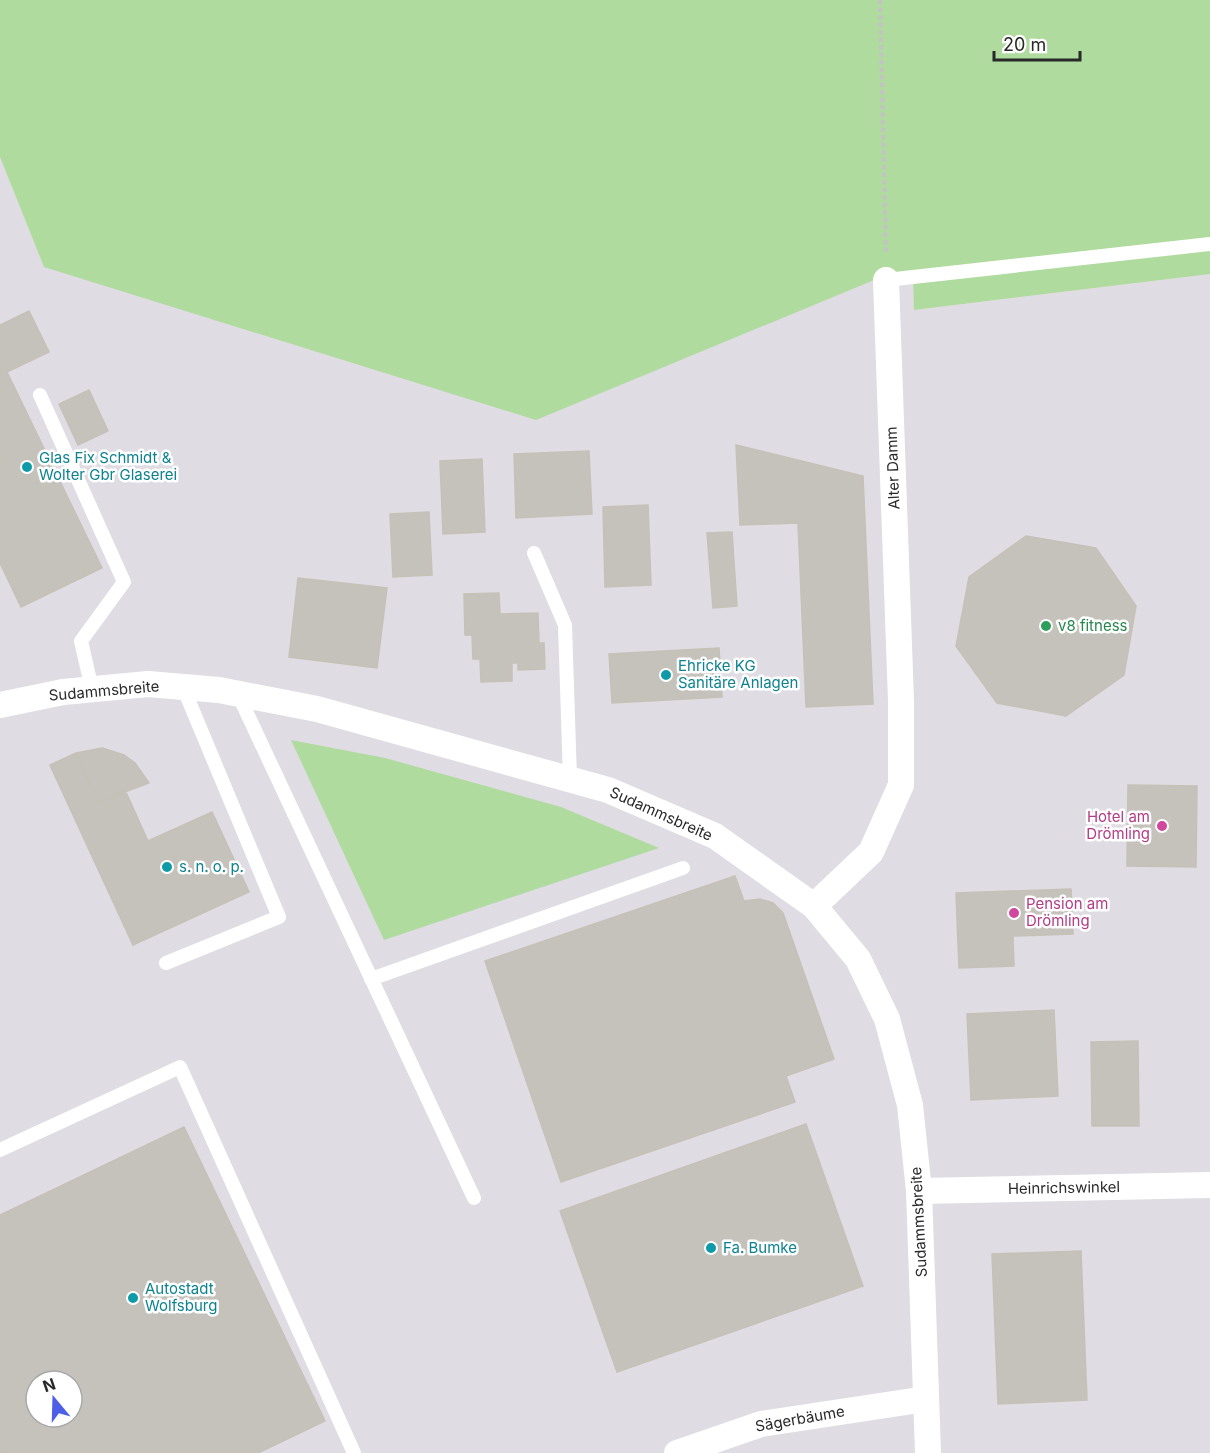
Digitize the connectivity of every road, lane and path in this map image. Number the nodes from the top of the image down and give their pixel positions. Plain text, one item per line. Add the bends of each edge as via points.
1 (880, 0) edge
2 (1210, 244) edge
3 (886, 280) junction
4 (40, 395) dead end
5 (534, 553) dead end
6 (183, 687) junction
7 (92, 689) junction
8 (238, 694) junction
9 (0, 705) edge
10 (570, 779) junction
11 (683, 868) dead end
12 (814, 906) junction
13 (166, 963) dead end
14 (371, 978) junction
15 (0, 1150) edge
16 (1210, 1185) edge
17 (918, 1191) junction
18 (474, 1198) dead end
19 (927, 1399) junction
20 (353, 1453) edge
21 (677, 1453) edge
22 (928, 1453) edge

1 - 3 path
2 - 3 lane
3 - 12 street, Alter Damm via 901,785 871,852
4 - 7 lane via 124,582 81,641
5 - 10 lane via 565,625
6 - 7 street, Sudammsbreite via 148,684
6 - 8 street, Sudammsbreite
6 - 13 lane via 279,916
7 - 9 street, Sudammsbreite
8 - 10 street, Sudammsbreite via 317,709
8 - 14 lane
10 - 12 street, Sudammsbreite via 608,790 715,836
11 - 14 lane
12 - 17 street, Sudammsbreite via 858,959 887,1019 910,1105
14 - 18 lane
15 - 20 lane via 180,1067
16 - 17 street, Heinrichswinkel
17 - 19 street, Sudammsbreite
19 - 21 street, Sägerbäume via 761,1424
19 - 22 street, Sudammsbreite

